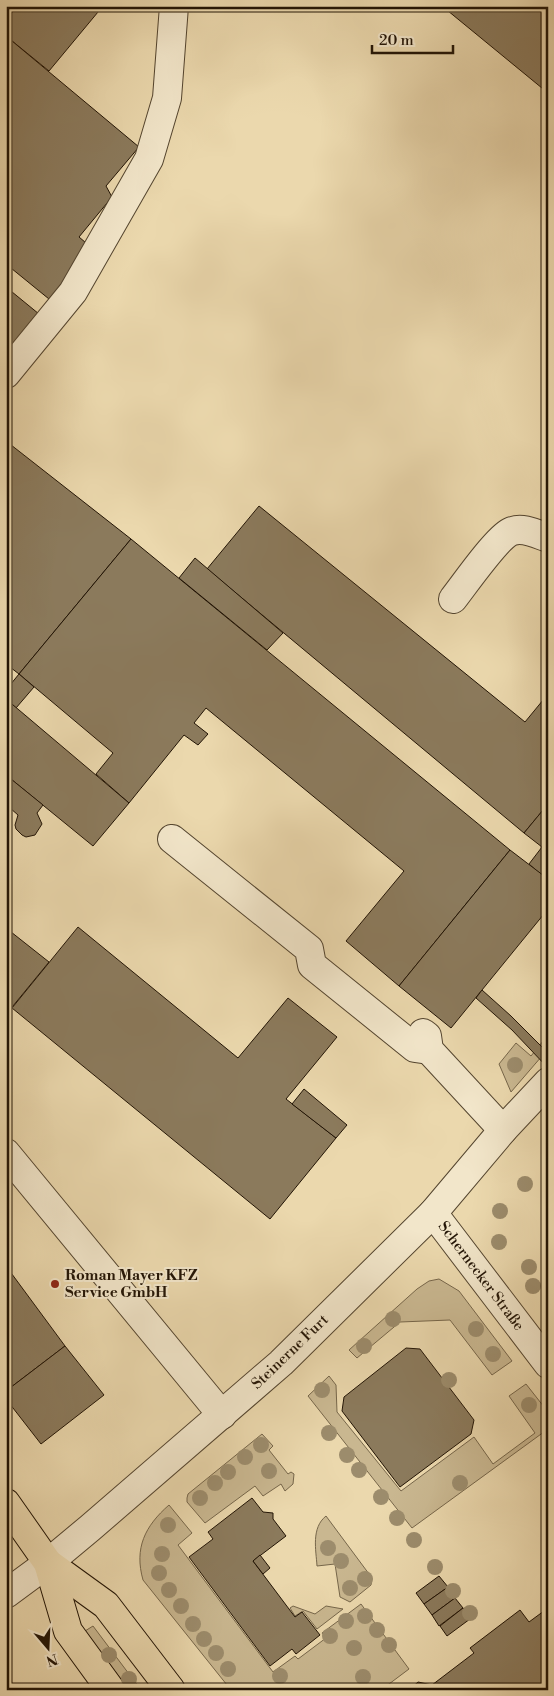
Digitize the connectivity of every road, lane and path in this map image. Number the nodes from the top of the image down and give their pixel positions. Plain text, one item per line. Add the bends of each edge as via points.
1 (174, 6) edge
2 (6, 374) edge
3 (548, 538) edge
4 (453, 599) dead end
5 (172, 838) dead end
6 (548, 1082) edge
7 (503, 1130) junction
8 (6, 1153) edge
9 (433, 1213) junction
10 (548, 1364) edge
11 (222, 1415) junction
12 (6, 1504) edge
13 (48, 1563) junction
14 (6, 1594) edge
15 (111, 1690) edge
16 (172, 1690) edge

1 - 2 street via 166,98 149,159 72,292
3 - 4 street via 523,530 511,532 497,543
5 - 7 street via 309,950 312,965 415,1048 429,1050
6 - 7 street, Steinerne Furt
7 - 9 street, Steinerne Furt
8 - 11 street
9 - 10 street, Schernecker Straße
9 - 11 street, Steinerne Furt via 281,1363
11 - 13 street, Steinerne Furt
12 - 13 main road
13 - 14 street, Steinerne Furt
13 - 15 main road via 68,1632
13 - 16 main road via 106,1605

